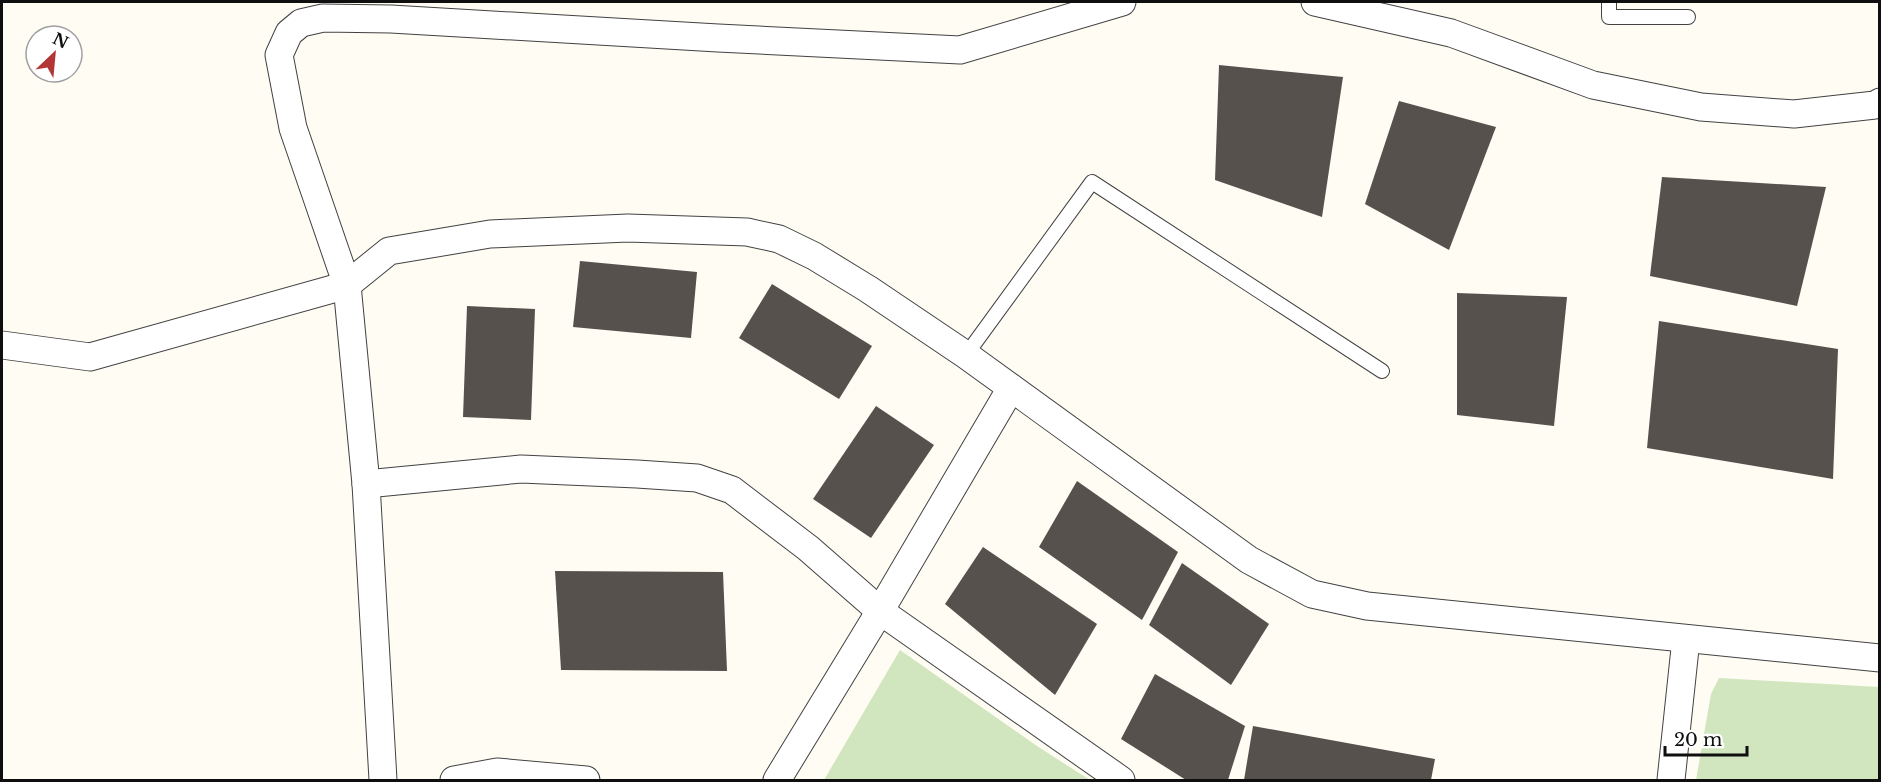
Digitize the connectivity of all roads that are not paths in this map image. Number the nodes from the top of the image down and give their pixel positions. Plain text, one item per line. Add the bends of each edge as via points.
1 (1122, 2) edge
2 (1315, 2) edge
3 (1609, 2) edge
4 (1688, 17) dead end
5 (1880, 102) edge
6 (347, 285) junction
7 (2, 345) edge
8 (966, 355) junction
9 (1382, 371) dead end
10 (1011, 388) junction
11 (366, 484) junction
12 (880, 611) junction
13 (1686, 639) junction
14 (1880, 658) edge
15 (497, 776) edge
16 (383, 780) edge
17 (454, 780) edge
18 (586, 780) edge
19 (777, 780) edge
20 (1121, 780) edge
21 (1671, 780) edge

1 - 6 street via 960,50 391,19 323,18 301,23 289,33 279,55 292,128
2 - 5 street via 1451,33 1593,85 1701,107 1794,114
3 - 4 lane via 1609,17
6 - 7 street via 90,357
6 - 8 street via 388,251 490,234 628,228 747,232 778,239 814,256
6 - 11 street
8 - 9 lane via 1092,182
8 - 10 street
10 - 12 street
10 - 13 street via 1250,560 1312,594 1367,606
11 - 12 street via 521,469 697,478 732,490 808,548
11 - 16 street
12 - 19 street
12 - 20 street
13 - 14 street
13 - 21 street
15 - 17 street
15 - 18 street

